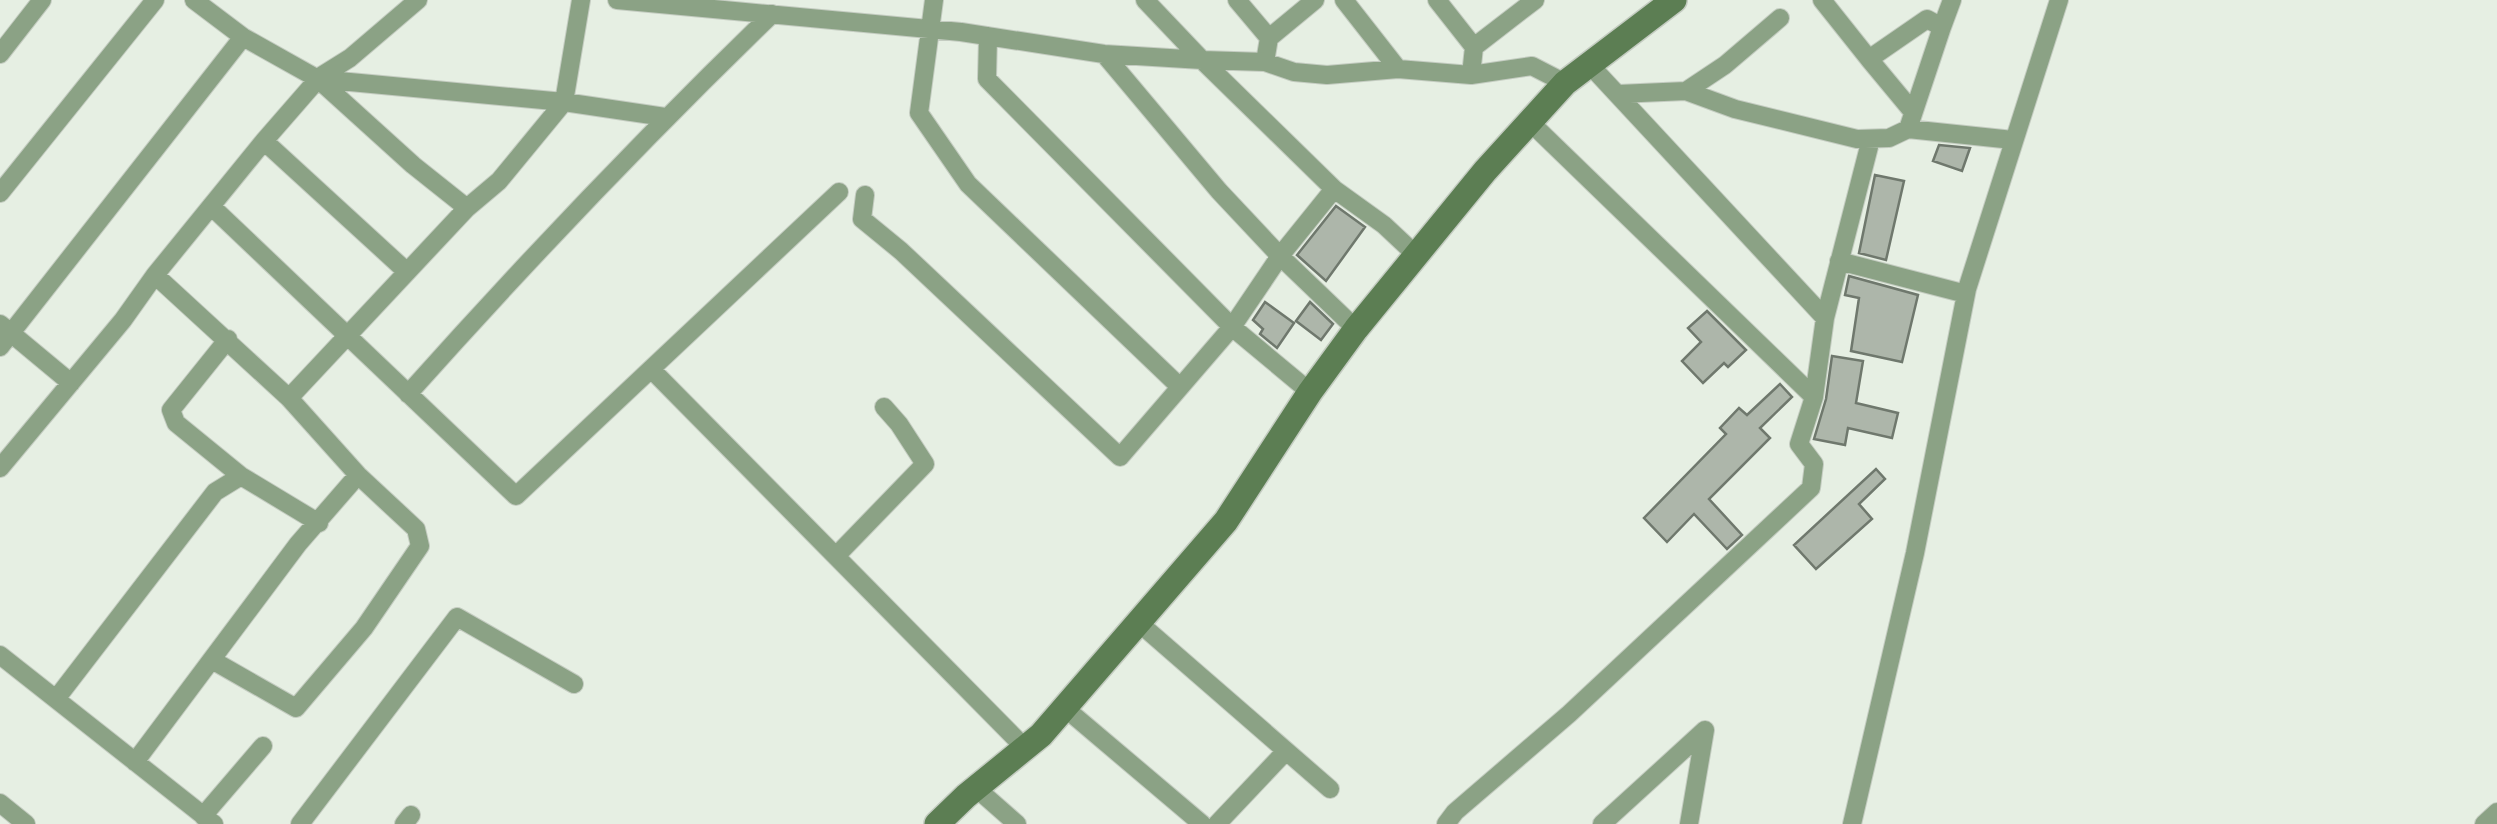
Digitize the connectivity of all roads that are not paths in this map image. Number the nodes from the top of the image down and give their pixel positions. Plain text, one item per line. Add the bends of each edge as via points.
1 (42, 0) edge
2 (155, 0) edge
3 (194, 0) edge
4 (418, 0) edge
5 (581, 0) edge
6 (617, 0) edge
7 (934, 0) edge
8 (1145, 0) edge
9 (1238, 0) edge
10 (1316, 0) edge
11 (1344, 0) edge
12 (1437, 0) edge
13 (1535, 0) edge
14 (1674, 0) edge
15 (1822, 0) edge
16 (1952, 0) edge
17 (2059, 0) edge
18 (705, 4) edge
19 (772, 14) junction
20 (1780, 18) dead end
21 (1942, 27) junction
22 (928, 29) junction
23 (988, 36) junction
24 (243, 37) junction
25 (1269, 38) junction
26 (1474, 48) junction
27 (0, 54) edge
28 (1104, 54) junction
29 (1869, 59) junction
30 (1202, 60) junction
31 (1264, 62) junction
32 (1589, 64) junction
33 (1398, 69) junction
34 (1471, 74) junction
35 (318, 79) junction
36 (1565, 84) junction
37 (1686, 91) junction
38 (1618, 94) junction
39 (564, 102) junction
40 (666, 117) junction
41 (1910, 121) junction
42 (1530, 122) junction
43 (1870, 138) junction
44 (2013, 140) junction
45 (264, 141) junction
46 (1334, 189) junction
47 (0, 192) edge
48 (839, 192) dead end
49 (865, 195) dead end
50 (211, 206) junction
51 (467, 208) junction
52 (1415, 254) junction
53 (1280, 256) junction
54 (1839, 261) junction
55 (406, 271) junction
56 (155, 275) junction
57 (1966, 294) junction
58 (1825, 318) junction
59 (1232, 327) junction
60 (1356, 329) junction
61 (3, 335) edge
62 (346, 335) junction
63 (228, 339) junction
64 (652, 371) junction
65 (71, 383) junction
66 (1179, 386) junction
67 (1310, 392) junction
68 (408, 394) junction
69 (1814, 397) junction
70 (290, 398) junction
71 (884, 407) dead end
72 (0, 468) edge
73 (358, 475) junction
74 (241, 476) junction
75 (319, 522) junction
76 (836, 556) junction
77 (1138, 622) junction
78 (0, 655) edge
79 (212, 660) junction
80 (574, 684) dead end
81 (56, 699) junction
82 (1065, 708) junction
83 (263, 746) dead end
84 (1026, 748) junction
85 (1286, 751) junction
86 (134, 762) junction
87 (976, 788) junction
88 (1330, 788) dead end
89 (0, 803) edge
90 (2497, 812) edge
91 (208, 820) edge
92 (26, 824) edge
93 (300, 824) edge
94 (937, 824) edge
95 (1017, 824) edge
96 (1202, 824) edge
97 (1217, 824) edge
98 (1446, 824) edge
99 (1602, 824) edge
100 (1690, 824) edge
101 (1852, 824) edge
102 (2484, 824) edge

1 - 27 street
2 - 47 street
3 - 24 street
4 - 35 street
5 - 39 street
6 - 18 street
7 - 22 street
8 - 30 street
9 - 25 street
10 - 25 street
11 - 33 street
12 - 26 street
13 - 26 street
14 - 32 street
15 - 29 street
16 - 21 street
17 - 44 street
18 - 19 street
19 - 22 street
19 - 40 street
20 - 37 street
21 - 29 street via 1927,19
21 - 41 street
22 - 23 street
22 - 66 street via 918,113 958,170
23 - 28 street
23 - 59 street via 987,80
24 - 35 street
24 - 61 street
25 - 31 street
26 - 34 street
28 - 30 street
28 - 53 street
29 - 41 street
30 - 31 street
30 - 46 street
31 - 33 street via 1327,74
32 - 36 street
32 - 38 street
33 - 34 street
34 - 36 street via 1532,66
35 - 39 street
35 - 45 street
35 - 51 street
36 - 42 street
37 - 38 street
37 - 43 street via 1735,109
38 - 58 street
39 - 40 street
39 - 51 street via 500,181
40 - 68 street
41 - 43 street via 1890,138
41 - 44 street
42 - 52 street
42 - 69 street
43 - 54 street
44 - 57 street
45 - 50 street
45 - 55 street
46 - 52 street
46 - 53 street
48 - 64 street
49 - 66 street via 862,220 1120,458
50 - 56 street
50 - 62 street
51 - 55 street
52 - 60 street
53 - 59 street
53 - 60 street
54 - 57 street
54 - 58 street
55 - 62 street
56 - 63 street
56 - 65 street
57 - 101 street
58 - 69 street
59 - 66 street
59 - 67 street
60 - 67 street
61 - 65 street
62 - 68 street
62 - 70 street
63 - 70 street
63 - 74 street via 172,410 176,422
64 - 68 street via 516,496
64 - 76 street
65 - 72 street
67 - 77 street via 1226,521
69 - 98 street via 1799,444 1814,464 1811,488
70 - 73 street
71 - 76 street via 925,464
73 - 75 street
73 - 79 street via 416,529 420,546 364,628 296,708
74 - 75 street
74 - 81 street via 215,492
75 - 79 street
76 - 84 street
77 - 82 street
77 - 85 street
78 - 81 street
79 - 86 street
80 - 93 street via 457,617
81 - 86 street
82 - 84 street
82 - 96 street
83 - 91 street
84 - 87 street
85 - 88 street
85 - 97 street
86 - 91 street
87 - 94 street
87 - 95 street
89 - 92 street
90 - 102 street
99 - 100 street via 1706,730

